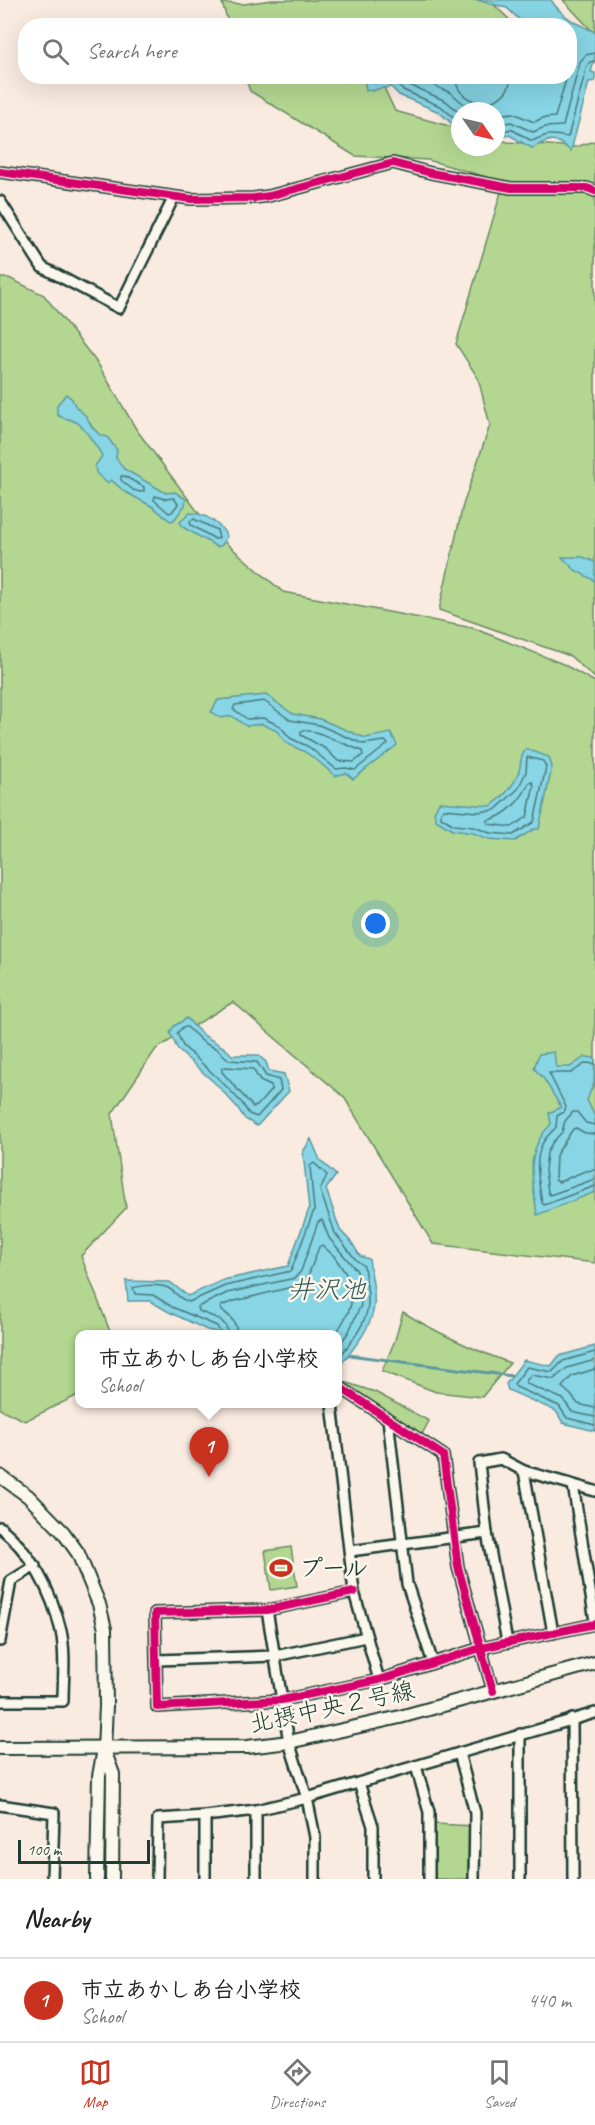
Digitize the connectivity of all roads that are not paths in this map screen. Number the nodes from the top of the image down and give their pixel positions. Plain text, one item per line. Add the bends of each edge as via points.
1 (0, 172) edge
2 (595, 190) edge
3 (174, 197) junction
4 (0, 201) edge
5 (342, 1389) edge
6 (332, 1408) edge
7 (387, 1419) junction
8 (524, 1471) junction
9 (0, 1476) edge
10 (573, 1485) junction
11 (595, 1491) edge
12 (0, 1527) edge
13 (487, 1533) junction
14 (455, 1537) junction
15 (402, 1545) junction
16 (350, 1551) junction
17 (35, 1566) junction
18 (354, 1592) junction
19 (267, 1610) junction
20 (595, 1623) edge
21 (553, 1633) junction
22 (366, 1636) junction
23 (0, 1641) edge
24 (507, 1642) junction
25 (481, 1648) junction
26 (275, 1656) junction
27 (157, 1660) junction
28 (433, 1663) junction
29 (595, 1663) edge
30 (379, 1680) junction
31 (493, 1691) junction
32 (282, 1700) junction
33 (0, 1701) edge
34 (595, 1713) edge
35 (572, 1719) junction
36 (520, 1734) junction
37 (289, 1742) junction
38 (0, 1748) edge
39 (104, 1749) junction
40 (459, 1753) junction
41 (416, 1766) junction
42 (359, 1783) junction
43 (307, 1798) junction
44 (0, 1806) edge
45 (256, 1810) junction
46 (206, 1816) junction
47 (52, 1879) edge
48 (97, 1879) edge
49 (112, 1879) edge
50 (157, 1879) edge
51 (205, 1879) edge
52 (256, 1879) edge
53 (315, 1879) edge
54 (373, 1879) edge
55 (429, 1879) edge
56 (474, 1879) edge
57 (520, 1879) edge
58 (573, 1879) edge

1 - 3 street
2 - 3 street via 512,188 393,163 269,196
3 - 4 street via 119,308 42,267
5 - 7 street
6 - 16 street
7 - 14 street via 443,1455
7 - 15 street
8 - 10 street
8 - 13 street via 501,1459 479,1463
8 - 21 street
9 - 39 street via 56,1523 78,1553 99,1604 105,1629
10 - 11 street
10 - 20 street
12 - 17 street
13 - 14 street
13 - 24 street
14 - 15 street
14 - 25 street via 458,1567
15 - 16 street
15 - 28 street via 407,1584
16 - 18 street
17 - 23 street via 10,1581
17 - 33 street via 61,1632 63,1701
18 - 19 street
18 - 22 street
19 - 26 street
19 - 27 street via 155,1612
20 - 21 street
21 - 24 street
22 - 26 street
22 - 30 street
24 - 25 street
25 - 28 street
25 - 31 street
26 - 27 street
26 - 32 street
27 - 32 street via 157,1707
28 - 30 street
29 - 31 street, 北摂中央２号線
30 - 32 street
31 - 37 street, 北摂中央２号線
32 - 37 street
34 - 35 street
35 - 36 street
35 - 58 street
36 - 40 street
36 - 57 street
37 - 39 street, 北摂中央２号線 via 247,1747
37 - 43 street
38 - 39 street, 北摂中央２号線
39 - 48 street via 99,1776
39 - 49 street via 113,1774
40 - 41 street
40 - 56 street via 475,1814
41 - 42 street
41 - 55 street via 429,1812
42 - 43 street
42 - 54 street via 373,1826
43 - 45 street
43 - 53 street via 315,1837
44 - 47 street via 54,1813
45 - 46 street
45 - 52 street
46 - 50 street via 158,1819
46 - 51 street

